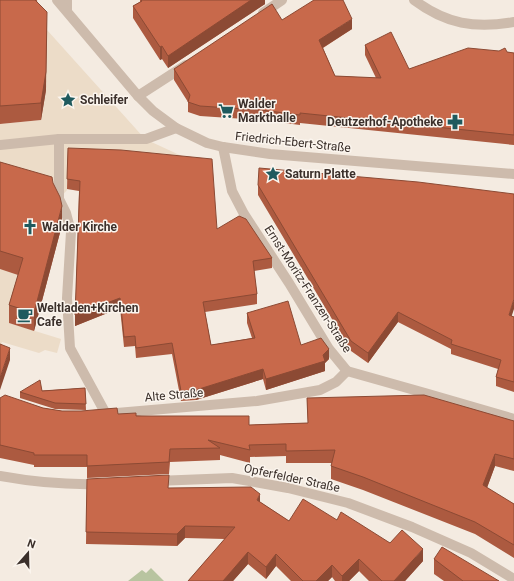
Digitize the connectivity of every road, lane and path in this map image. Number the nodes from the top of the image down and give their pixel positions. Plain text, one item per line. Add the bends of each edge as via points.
1 (57, 0) edge
2 (282, 0) edge
3 (414, 0) edge
4 (67, 5) edge
5 (257, 17) edge
6 (514, 22) edge
7 (193, 60) edge
8 (138, 96) junction
9 (176, 128) junction
10 (58, 139) junction
11 (0, 145) edge
12 (222, 147) junction
13 (514, 174) edge
14 (347, 371) junction
15 (106, 414) junction
16 (93, 416) edge
17 (514, 419) edge
18 (0, 476) edge
19 (142, 482) edge
20 (111, 483) edge
21 (514, 578) edge

1 - 4 street, Friedrich-Ebert-Straße
2 - 5 street
3 - 6 street via 447,19 465,24 497,25
4 - 8 street, Friedrich-Ebert-Straße
7 - 8 street
8 - 9 street, Friedrich-Ebert-Straße
9 - 10 street via 146,139
9 - 12 street, Friedrich-Ebert-Straße via 197,139
10 - 11 street
10 - 15 street via 59,199 71,232 67,298 70,348
12 - 13 street, Friedrich-Ebert-Straße via 270,154
12 - 14 street, Ernst-Moritz-Franzen-Straße via 235,197 329,349
14 - 15 street, Alte Straße via 336,382 320,390 257,401
14 - 17 street, Ernst-Moritz-Franzen-Straße
15 - 16 street, Alte Straße
18 - 20 street via 38,482
19 - 21 street, Opferfelder Straße via 232,478 288,488 348,503 471,553

